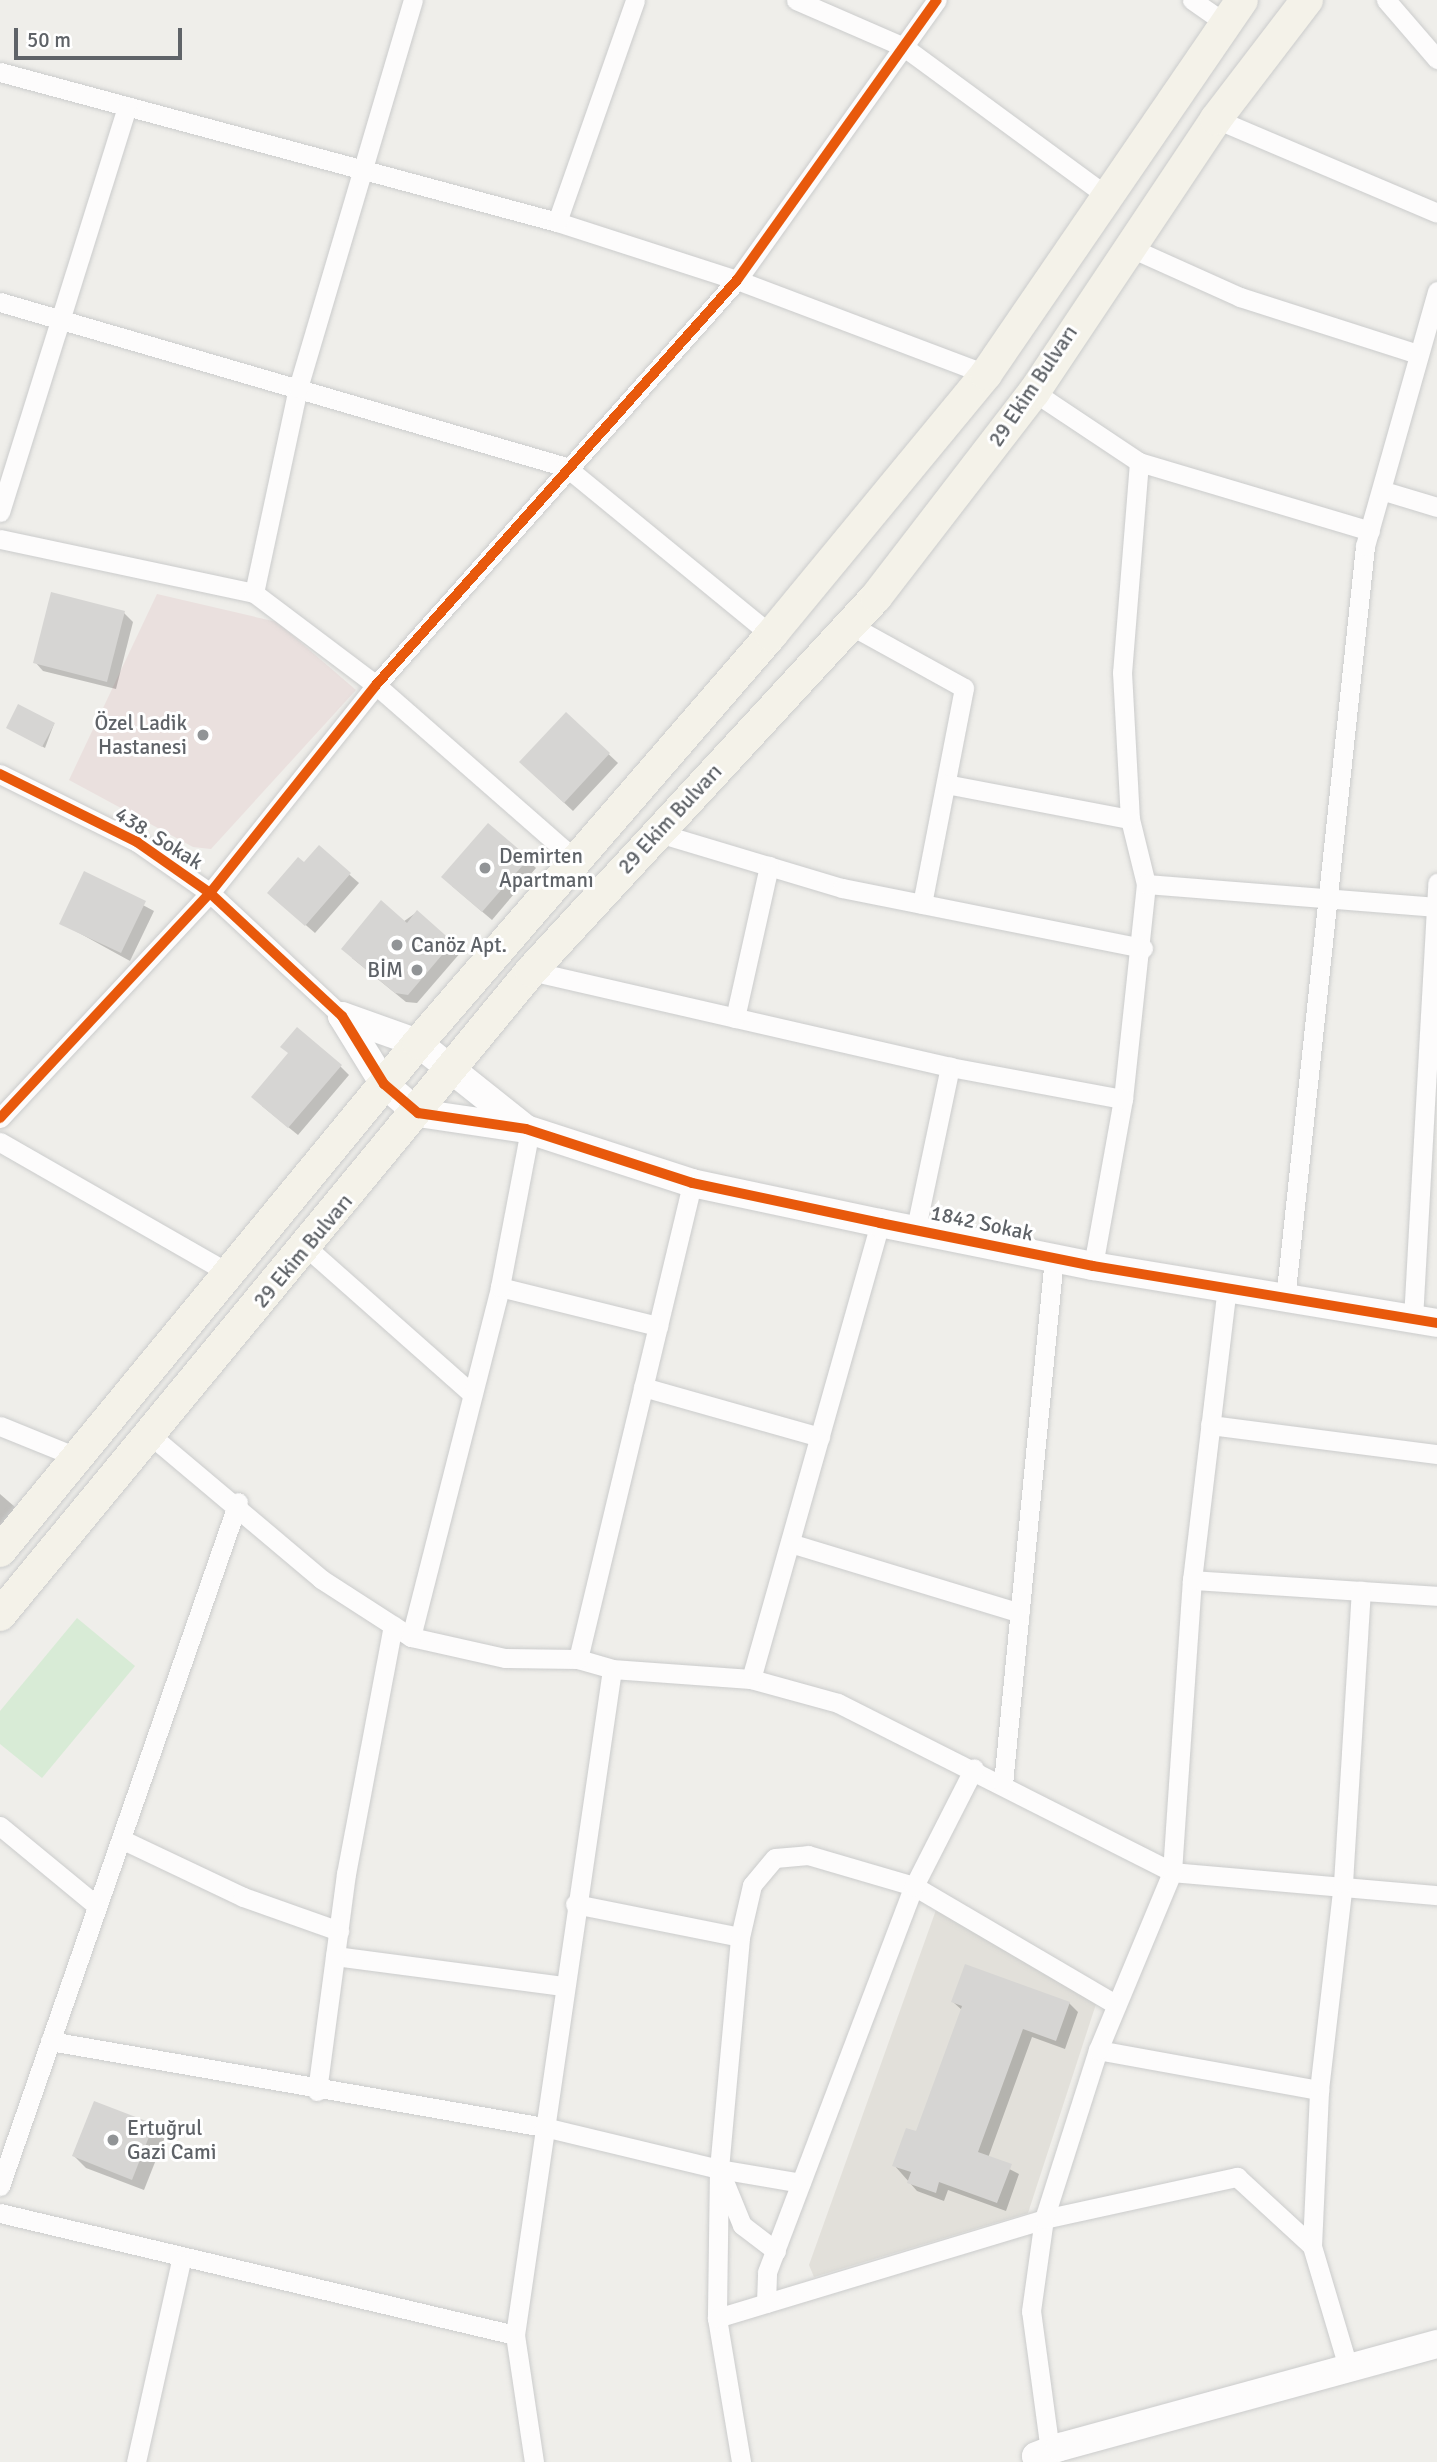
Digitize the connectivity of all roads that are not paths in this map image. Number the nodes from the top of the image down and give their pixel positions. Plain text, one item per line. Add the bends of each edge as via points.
1 (413, 0) edge
2 (635, 0) edge
3 (796, 0) edge
4 (937, 0) edge
5 (1192, 0) edge
6 (1307, 0) edge
7 (1386, 0) edge
8 (1234, 11) edge
9 (904, 47) junction
10 (1437, 60) edge
11 (0, 72) edge
12 (127, 106) junction
13 (1216, 119) junction
14 (363, 170) junction
15 (1108, 197) junction
16 (1437, 214) edge
17 (557, 222) junction
18 (1131, 248) junction
19 (737, 281) junction
20 (1437, 291) edge
21 (0, 302) edge
22 (58, 319) junction
23 (1418, 354) junction
24 (986, 374) junction
25 (298, 388) junction
26 (1034, 392) junction
27 (1139, 462) junction
28 (566, 467) junction
29 (1384, 491) junction
30 (1437, 506) edge
31 (0, 512) edge
32 (1370, 531) junction
33 (0, 540) edge
34 (254, 593) junction
35 (850, 625) junction
36 (771, 635) junction
37 (376, 685) junction
38 (0, 774) edge
39 (946, 784) junction
40 (1130, 819) junction
41 (655, 832) junction
42 (576, 861) junction
43 (769, 866) junction
44 (1437, 883) edge
45 (1146, 884) junction
46 (210, 893) junction
47 (1328, 895) junction
48 (922, 904) junction
49 (1435, 907) edge
50 (1143, 948) junction
51 (531, 971) junction
52 (342, 1016) junction
53 (735, 1018) junction
54 (418, 1043) junction
55 (950, 1068) junction
56 (453, 1070) junction
57 (384, 1084) junction
58 (1123, 1099) junction
59 (418, 1113) junction
60 (0, 1118) edge
61 (528, 1129) junction
62 (0, 1142) edge
63 (692, 1183) junction
64 (880, 1223) junction
65 (916, 1228) junction
66 (306, 1247) junction
67 (1054, 1257) junction
68 (1093, 1266) junction
69 (232, 1275) junction
70 (499, 1287) junction
71 (1227, 1288) junction
72 (1285, 1300) junction
73 (1425, 1321) edge
74 (657, 1326) junction
75 (643, 1387) junction
76 (471, 1394) junction
77 (1210, 1425) junction
78 (0, 1426) edge
79 (149, 1434) junction
80 (820, 1437) junction
81 (1437, 1454) edge
82 (79, 1458) junction
83 (238, 1502) junction
84 (790, 1543) junction
85 (0, 1551) edge
86 (1192, 1580) junction
87 (1361, 1591) junction
88 (1437, 1596) edge
89 (1020, 1613) junction
90 (0, 1615) edge
91 (393, 1625) junction
92 (411, 1637) junction
93 (578, 1659) junction
94 (612, 1669) junction
95 (751, 1679) junction
96 (974, 1768) junction
97 (1003, 1784) junction
98 (0, 1826) edge
99 (121, 1839) junction
100 (1172, 1872) junction
101 (1343, 1883) junction
102 (914, 1886) junction
103 (1437, 1895) edge
104 (575, 1904) junction
105 (97, 1906) junction
106 (339, 1931) junction
107 (740, 1937) junction
108 (335, 1956) junction
109 (563, 1986) junction
110 (1115, 2004) junction
111 (50, 2041) junction
112 (1098, 2050) junction
113 (1319, 2090) junction
114 (317, 2091) junction
115 (544, 2127) junction
116 (719, 2169) junction
117 (801, 2183) junction
118 (0, 2186) edge
119 (0, 2213) edge
120 (1044, 2219) junction
121 (1312, 2246) junction
122 (776, 2251) junction
123 (181, 2260) junction
124 (765, 2303) junction
125 (717, 2318) junction
126 (515, 2335) junction
127 (1437, 2344) edge
128 (1348, 2367) junction
129 (1045, 2457) edge
130 (136, 2462) edge
131 (534, 2462) edge
132 (741, 2462) edge

1 - 14 street
2 - 17 street
3 - 9 street
4 - 9 street
5 - 8 street
6 - 13 main road, 29 Ekim Bulvarı
7 - 10 street
8 - 15 main road, 29 Ekim Bulvarı
9 - 15 street
9 - 19 street
11 - 12 street
12 - 14 street
12 - 22 street
13 - 16 street
13 - 18 main road, 29 Ekim Bulvarı
14 - 17 street
14 - 25 street
15 - 24 main road, 29 Ekim Bulvarı
17 - 19 street
18 - 23 street via 1240,297
18 - 26 main road, 29 Ekim Bulvarı
19 - 24 street
19 - 28 street
20 - 23 street
21 - 22 street
22 - 25 street
22 - 31 street
23 - 29 street
24 - 36 main road, 29 Ekim Bulvarı
25 - 28 street
25 - 34 street
26 - 27 street
26 - 35 main road, 29 Ekim Bulvarı
27 - 32 street
27 - 40 street via 1122,672
28 - 36 street
28 - 37 street
29 - 30 street
29 - 32 street
32 - 47 street
33 - 34 street
34 - 37 street
35 - 39 street via 964,688
35 - 41 main road, 29 Ekim Bulvarı
36 - 42 main road, 29 Ekim Bulvarı
37 - 42 street
37 - 46 street
38 - 46 street, 438. Sokak via 137,842
39 - 40 street
39 - 48 street
40 - 45 street
41 - 43 street
41 - 51 main road, 29 Ekim Bulvarı
42 - 54 main road, 29 Ekim Bulvarı
43 - 48 street
43 - 53 street
44 - 49 street
45 - 47 street
45 - 50 street
46 - 52 street, 438. Sokak
46 - 60 street
47 - 49 street
47 - 72 street
48 - 50 street
49 - 73 street
50 - 58 street
51 - 53 street
51 - 56 main road, 29 Ekim Bulvarı
52 - 54 street
52 - 57 street
53 - 55 street
54 - 56 street
54 - 57 main road, 29 Ekim Bulvarı
55 - 58 street
55 - 65 street
56 - 59 main road, 29 Ekim Bulvarı
56 - 61 street
57 - 59 street
57 - 69 main road, 29 Ekim Bulvarı
58 - 68 street
59 - 61 street
59 - 66 main road, 29 Ekim Bulvarı
61 - 63 street, 1842 Sokak
61 - 70 street
62 - 69 street
63 - 64 street, 1842 Sokak
63 - 74 street
64 - 65 street, 1842 Sokak
64 - 80 street
65 - 67 street, 1842 Sokak
66 - 76 street
66 - 79 main road, 29 Ekim Bulvarı
67 - 68 street, 1842 Sokak
67 - 89 street
68 - 71 street, 1842 Sokak
69 - 82 main road, 29 Ekim Bulvarı
70 - 74 street
70 - 76 street
71 - 72 street, 1842 Sokak
71 - 77 street
72 - 73 street, 1842 Sokak
74 - 75 street
75 - 80 street
75 - 93 street
76 - 92 street
77 - 81 street
77 - 86 street
78 - 82 street
79 - 83 street
79 - 90 main road, 29 Ekim Bulvarı
80 - 84 street
82 - 85 main road, 29 Ekim Bulvarı
83 - 91 street via 321,1579
83 - 99 street
84 - 89 street
84 - 95 street
86 - 87 street
86 - 100 street
87 - 88 street
87 - 101 street
89 - 97 street
91 - 92 street
91 - 106 street
92 - 93 street via 505,1658
93 - 94 street
94 - 95 street
94 - 104 street
95 - 96 street via 838,1703
96 - 97 street
96 - 102 street
97 - 100 street
98 - 105 street
99 - 105 street
99 - 106 street via 243,1897
100 - 101 street
100 - 110 street
101 - 103 street
101 - 113 street
102 - 107 street via 808,1855 775,1858 752,1885
102 - 110 street
102 - 117 street
104 - 107 street
104 - 109 street
105 - 111 street
106 - 108 street
107 - 116 street
108 - 109 street
108 - 114 street
109 - 115 street
110 - 112 street
111 - 114 street
111 - 118 street
112 - 113 street
112 - 120 street
113 - 121 street
114 - 115 street
115 - 116 street
115 - 126 street
116 - 117 street
116 - 122 street via 742,2225
116 - 125 street
117 - 122 street
119 - 123 street
120 - 121 street via 1237,2177
120 - 124 street
120 - 129 street via 1031,2311
121 - 128 street
122 - 124 street
123 - 126 street
123 - 130 street
124 - 125 street
125 - 132 street
126 - 131 street
127 - 128 street
128 - 129 street

